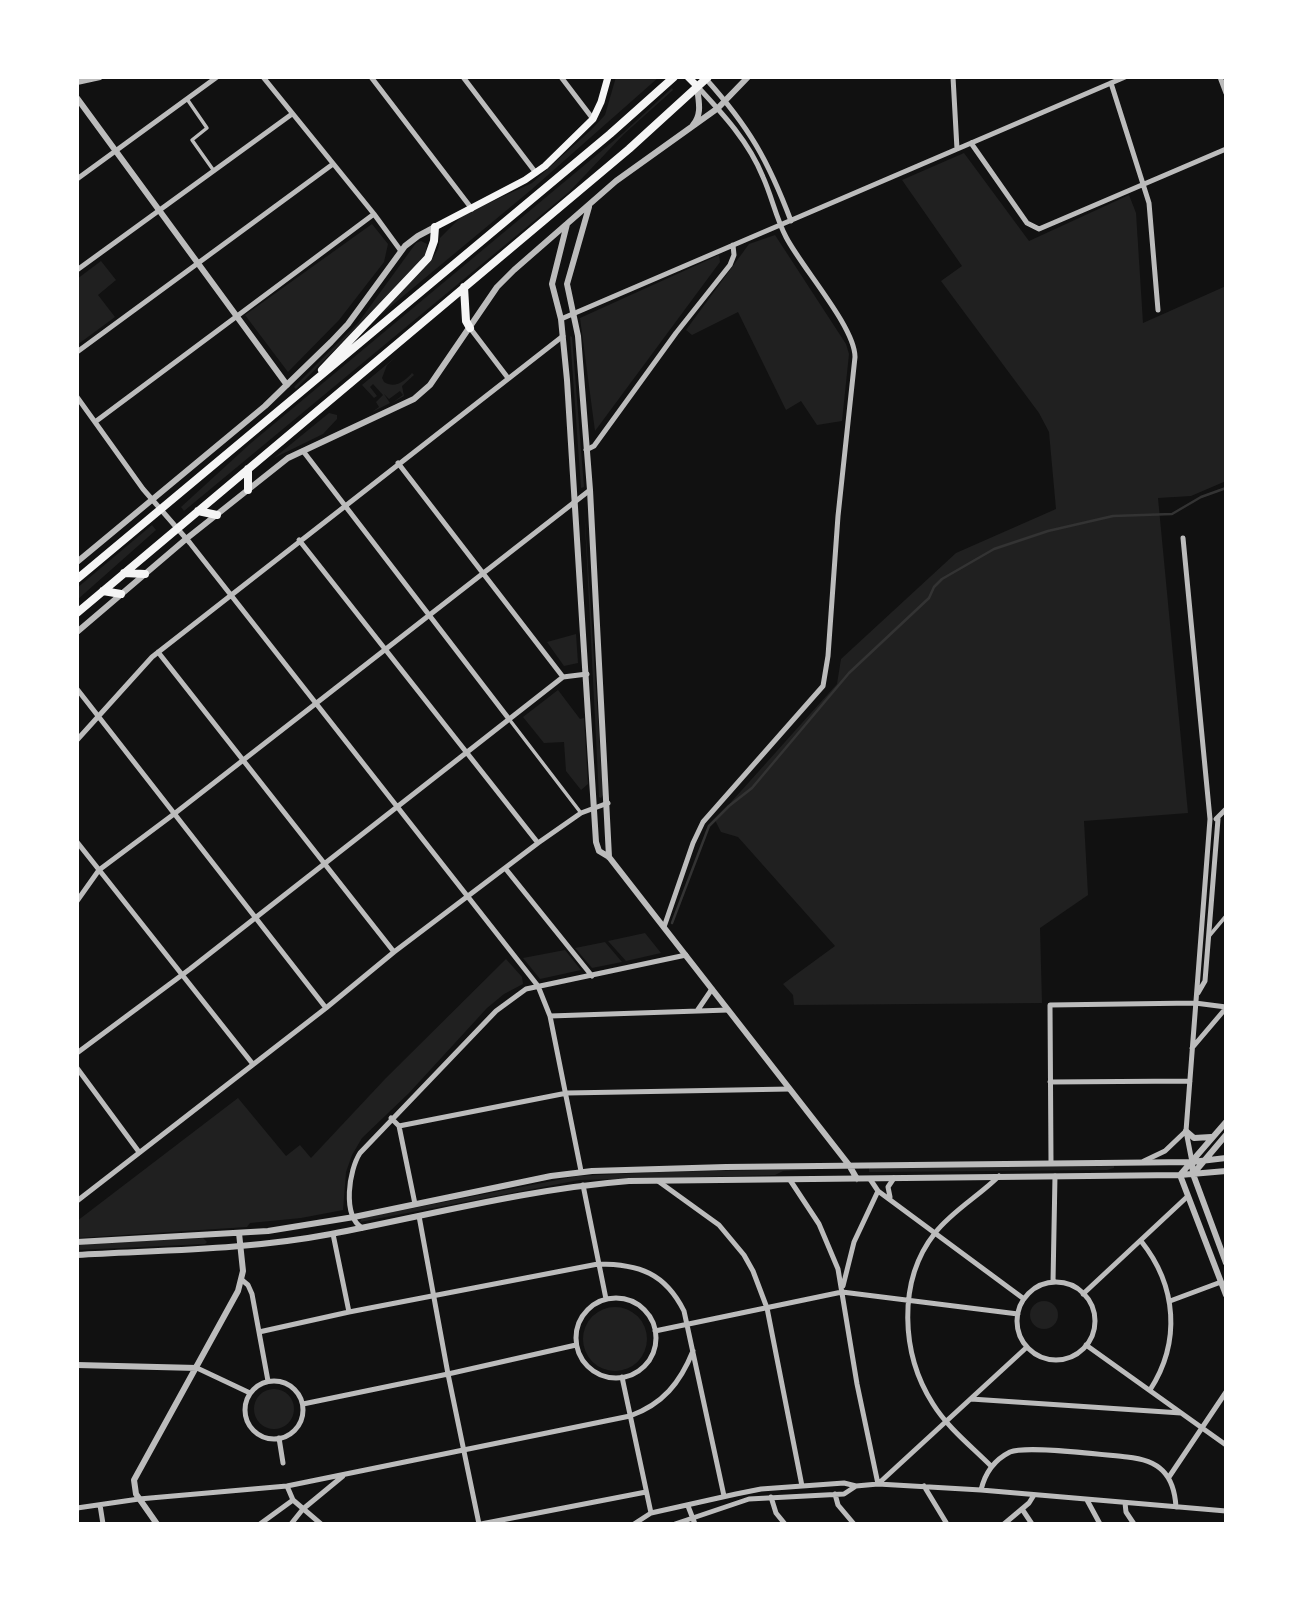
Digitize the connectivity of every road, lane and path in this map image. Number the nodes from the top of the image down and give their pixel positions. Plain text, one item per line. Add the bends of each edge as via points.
1 (100, 77) edge
2 (217, 77) edge
3 (263, 77) edge
4 (371, 77) edge
5 (463, 77) edge
6 (561, 77) edge
7 (608, 77) edge
8 (674, 77) edge
9 (688, 77) edge
10 (748, 77) edge
11 (953, 77) edge
12 (1104, 77) edge
13 (1125, 77) edge
14 (1220, 77) edge
15 (706, 78) edge
16 (1112, 81) edge
17 (77, 82) edge
18 (697, 86) junction
19 (1226, 93) edge
20 (77, 99) edge
21 (187, 99) junction
22 (726, 102) junction
23 (718, 108) junction
24 (292, 114) junction
25 (593, 119) junction
26 (690, 129) junction
27 (971, 144) junction
28 (957, 149) junction
29 (1226, 149) edge
30 (116, 151) junction
31 (333, 164) junction
32 (214, 171) junction
33 (536, 173) junction
34 (77, 180) edge
35 (1143, 184) junction
36 (589, 206) junction
37 (472, 209) junction
38 (159, 211) junction
39 (374, 214) junction
40 (791, 221) junction
41 (567, 224) junction
42 (781, 225) junction
43 (435, 227) junction
44 (733, 245) junction
45 (401, 251) junction
46 (197, 263) junction
47 (77, 270) edge
48 (464, 287) junction
49 (1158, 310) dead end
50 (574, 315) junction
51 (236, 316) junction
52 (561, 319) junction
53 (470, 328) junction
54 (563, 336) junction
55 (77, 352) edge
56 (508, 378) junction
57 (286, 385) junction
58 (305, 389) junction
59 (77, 397) edge
60 (95, 422) junction
61 (586, 450) junction
62 (303, 451) junction
63 (398, 463) junction
64 (248, 469) junction
65 (248, 490) junction
66 (590, 490) junction
67 (152, 499) junction
68 (576, 501) junction
69 (344, 505) junction
70 (161, 509) junction
71 (198, 510) junction
72 (217, 515) junction
73 (177, 528) junction
74 (1183, 538) dead end
75 (186, 539) junction
76 (299, 540) junction
77 (77, 562) edge
78 (124, 573) junction
79 (482, 573) junction
80 (145, 574) junction
81 (77, 579) edge
82 (103, 591) junction
83 (121, 594) junction
84 (230, 596) junction
85 (77, 613) edge
86 (429, 614) junction
87 (77, 632) edge
88 (386, 650) junction
89 (158, 652) junction
90 (587, 674) junction
91 (563, 677) junction
92 (77, 689) edge
93 (315, 704) junction
94 (98, 716) junction
95 (509, 719) junction
96 (77, 740) edge
97 (467, 753) junction
98 (244, 760) junction
99 (607, 803) junction
100 (397, 808) junction
101 (595, 808) junction
102 (1226, 809) edge
103 (581, 813) junction
104 (174, 814) junction
105 (1210, 819) junction
106 (1218, 819) junction
107 (77, 842) edge
108 (538, 843) junction
109 (609, 858) junction
110 (325, 863) junction
111 (505, 868) junction
112 (99, 870) junction
113 (467, 898) junction
114 (77, 901) edge
115 (1226, 916) edge
116 (256, 918) junction
117 (664, 927) junction
118 (1209, 936) junction
119 (1200, 940) junction
120 (394, 952) junction
121 (686, 955) junction
122 (182, 975) junction
123 (592, 976) junction
124 (538, 986) junction
125 (712, 989) junction
126 (1196, 999) junction
127 (1226, 1007) edge
128 (326, 1008) junction
129 (728, 1010) junction
130 (697, 1011) junction
131 (550, 1016) junction
132 (1192, 1048) junction
133 (77, 1053) edge
134 (251, 1063) junction
135 (77, 1068) edge
136 (1190, 1081) junction
137 (1050, 1082) junction
138 (790, 1089) junction
139 (567, 1093) junction
140 (391, 1118) junction
141 (1226, 1122) edge
142 (399, 1126) junction
143 (1186, 1131) junction
144 (1225, 1136) edge
145 (1213, 1137) junction
146 (1226, 1146) edge
147 (139, 1152) junction
148 (1226, 1158) edge
149 (1142, 1161) junction
150 (1204, 1161) junction
151 (1051, 1162) junction
152 (1192, 1162) junction
153 (849, 1165) junction
154 (581, 1171) junction
155 (1226, 1171) edge
156 (1193, 1174) junction
157 (1055, 1175) junction
158 (1180, 1175) junction
159 (999, 1177) junction
160 (894, 1178) junction
161 (856, 1179) junction
162 (870, 1179) junction
163 (790, 1180) junction
164 (658, 1181) junction
165 (583, 1185) junction
166 (877, 1191) junction
167 (1188, 1196) junction
168 (892, 1200) junction
169 (77, 1201) edge
170 (415, 1204) junction
171 (419, 1216) junction
172 (354, 1217) junction
173 (362, 1228) junction
174 (935, 1232) junction
175 (239, 1233) junction
176 (333, 1234) junction
177 (1141, 1241) junction
178 (77, 1242) edge
179 (241, 1246) junction
180 (77, 1255) edge
181 (1225, 1255) edge
182 (1226, 1263) edge
183 (598, 1264) junction
184 (242, 1280) junction
185 (1054, 1282) junction
186 (1221, 1282) junction
187 (842, 1291) junction
188 (1083, 1294) junction
189 (1226, 1295) edge
190 (433, 1296) junction
191 (606, 1298) junction
192 (1024, 1299) junction
193 (908, 1300) junction
194 (1171, 1301) junction
195 (767, 1308) junction
196 (349, 1312) junction
197 (1018, 1314) junction
198 (688, 1324) junction
199 (655, 1331) junction
200 (259, 1332) junction
201 (576, 1345) junction
202 (1086, 1345) junction
203 (1027, 1347) junction
204 (693, 1351) junction
205 (77, 1365) edge
206 (197, 1368) junction
207 (448, 1374) junction
208 (622, 1377) junction
209 (268, 1381) junction
210 (1150, 1390) junction
211 (250, 1392) junction
212 (1226, 1392) edge
213 (971, 1399) junction
214 (303, 1404) junction
215 (1181, 1413) junction
216 (630, 1416) junction
217 (946, 1422) junction
218 (1202, 1427) junction
219 (279, 1438) junction
220 (1226, 1445) edge
221 (464, 1450) junction
222 (283, 1463) dead end
223 (991, 1466) junction
224 (345, 1475) junction
225 (1169, 1477) junction
226 (878, 1484) junction
227 (287, 1486) junction
228 (802, 1486) junction
229 (856, 1486) junction
230 (924, 1486) junction
231 (981, 1490) junction
232 (646, 1492) junction
233 (835, 1494) junction
234 (1034, 1494) junction
235 (724, 1496) junction
236 (771, 1497) junction
237 (139, 1499) junction
238 (293, 1500) junction
239 (1087, 1500) junction
240 (1125, 1503) junction
241 (100, 1505) junction
242 (688, 1506) junction
243 (1176, 1507) junction
244 (77, 1508) edge
245 (1022, 1508) junction
246 (303, 1509) junction
247 (1226, 1511) edge
248 (651, 1513) junction
249 (693, 1521) edge
250 (103, 1524) edge
251 (157, 1524) edge
252 (260, 1524) edge
253 (291, 1524) edge
254 (321, 1524) edge
255 (480, 1524) edge
256 (634, 1524) edge
257 (676, 1524) edge
258 (785, 1524) edge
259 (854, 1524) edge
260 (947, 1524) edge
261 (1004, 1524) edge
262 (1032, 1524) edge
263 (1100, 1524) edge
264 (1133, 1524) edge

1 - 17 street
2 - 21 street
3 - 24 street
4 - 37 street
5 - 33 street
6 - 25 street
7 - 25 main road
8 - 58 main road
9 - 18 main road
10 - 22 street
11 - 28 street
12 - 16 street
13 - 16 street
14 - 19 street
15 - 18 main road
15 - 22 street
16 - 27 street
16 - 35 street
18 - 23 street
18 - 26 street via 699,115
18 - 48 main road
20 - 30 street
21 - 30 street
21 - 32 street via 207,128 192,140
22 - 23 street
22 - 40 street via 763,155
23 - 26 street
23 - 42 street via 762,174
24 - 31 street
24 - 32 street
25 - 33 main road
26 - 36 street
27 - 28 street
27 - 35 street via 1034,228
28 - 40 street
29 - 35 street
30 - 34 street
30 - 38 street
31 - 39 street
31 - 46 street
32 - 38 street
33 - 37 main road
35 - 49 street via 1150,213
36 - 41 street
36 - 50 street via 568,280
37 - 43 main road
38 - 46 street
38 - 47 street
39 - 45 street
39 - 51 street
40 - 42 street
41 - 52 street via 552,284
41 - 53 street via 498,287
42 - 44 street
42 - 117 street via 855,348 825,677 823,687 703,822
43 - 45 street
43 - 58 main road via 428,258
44 - 50 street
44 - 61 street via 730,265 594,446
45 - 57 street via 348,324
46 - 51 street
46 - 55 street
48 - 53 main road
48 - 64 main road
50 - 52 street
50 - 61 street
51 - 57 street
51 - 60 street
52 - 54 street
53 - 56 street
53 - 62 street via 430,385 414,399
54 - 56 street
54 - 68 street
56 - 63 street
57 - 67 street
58 - 70 main road
59 - 60 street
60 - 67 street
61 - 66 street
62 - 65 street
62 - 69 street
63 - 69 street
63 - 79 street
64 - 65 main road
64 - 71 main road
65 - 72 street
66 - 68 street
66 - 99 street
67 - 70 street
67 - 77 street
68 - 79 street
68 - 90 street
69 - 76 street
69 - 86 street
70 - 73 street
70 - 81 main road
71 - 72 main road
71 - 73 main road
72 - 75 street
73 - 75 street
73 - 78 main road
74 - 105 street
75 - 80 street
75 - 84 street
76 - 84 street
76 - 88 street
78 - 80 main road
78 - 82 main road
79 - 86 street
79 - 91 street
80 - 83 street
82 - 83 main road
82 - 85 main road
83 - 87 street
84 - 89 street
84 - 93 street
86 - 88 street
86 - 95 street
88 - 93 street
88 - 97 street
89 - 94 street
89 - 98 street
90 - 91 street
90 - 101 street
91 - 95 street
92 - 94 street
93 - 98 street
93 - 100 street
94 - 96 street
94 - 104 street
95 - 97 street
95 - 103 street
97 - 100 street
97 - 108 street
98 - 104 street
98 - 110 street
99 - 101 street
99 - 109 street
100 - 110 street
100 - 113 street
101 - 103 street
101 - 109 street via 596,842
102 - 106 street
103 - 108 street
104 - 112 street
104 - 116 street
105 - 106 street
105 - 119 street
106 - 118 street
107 - 112 street
108 - 111 street
109 - 117 street
110 - 116 street
110 - 120 street
111 - 113 street
111 - 123 street
112 - 114 street
112 - 122 street
113 - 120 street
113 - 124 street
115 - 118 street
116 - 122 street
116 - 128 street
117 - 121 street
118 - 119 street
118 - 126 street via 1205,981
119 - 126 street
120 - 128 street
121 - 123 street
121 - 125 street
122 - 133 street
122 - 134 street
123 - 124 street
124 - 131 street
124 - 140 street via 526,989 496,1011
125 - 129 street
125 - 130 street
126 - 127 street
126 - 132 street
126 - 137 street via 1050,1005
127 - 132 street
128 - 134 street
129 - 130 street
129 - 138 street
130 - 131 street
131 - 139 street
132 - 136 street
134 - 147 street
135 - 147 street
136 - 137 street
136 - 143 street
137 - 151 street
138 - 139 street
138 - 153 street
139 - 142 street
139 - 154 street
140 - 142 street
140 - 172 street via 352,1167 349,1182
141 - 145 street
142 - 170 street
143 - 145 street via 1192,1138
143 - 149 street via 1165,1151
143 - 152 street
144 - 146 street
144 - 150 street
145 - 152 street
147 - 169 street
148 - 150 street
149 - 151 street
149 - 152 street
150 - 152 street
150 - 156 street
151 - 153 street
152 - 156 street
152 - 158 street
153 - 154 street
153 - 161 street
154 - 170 street
155 - 156 street
156 - 158 street
156 - 181 street
157 - 158 street
157 - 159 street
157 - 185 street
158 - 167 street
159 - 160 street
159 - 174 street
160 - 162 street
160 - 168 street via 888,1187
161 - 162 street
161 - 163 street
162 - 166 street
163 - 164 street
163 - 187 street via 826,1239
164 - 165 street
164 - 195 street via 732,1238 753,1271
165 - 171 street
165 - 183 street
166 - 168 street
166 - 187 street via 854,1242
167 - 177 street
167 - 186 street
168 - 174 street
170 - 172 street
171 - 173 street
171 - 190 street
172 - 173 street
172 - 175 street
173 - 176 street
174 - 192 street
174 - 193 street via 920,1258
175 - 178 street
175 - 179 street
176 - 179 street
176 - 196 street
177 - 188 street
177 - 194 street via 1157,1265
179 - 180 street
179 - 184 street
181 - 182 street
183 - 190 street
183 - 191 street
183 - 198 street via 634,1267 660,1279 679,1301
184 - 200 street via 251,1291
184 - 206 street
185 - 188 street via 1068,1284
185 - 192 street via 1037,1287
186 - 189 street
186 - 194 street
187 - 193 street
187 - 195 street
187 - 226 street
188 - 202 street via 1095,1320
190 - 196 street
190 - 207 street
191 - 199 street via 623,1298 639,1305
191 - 201 street via 580,1318
192 - 197 street
193 - 197 street
193 - 217 street via 909,1338 920,1380
194 - 210 street via 1168,1353
195 - 198 street
195 - 228 street
196 - 200 street
197 - 203 street via 1018,1331
198 - 199 street
198 - 204 street
199 - 208 street via 649,1360
200 - 209 street
201 - 207 street
201 - 208 street via 591,1369 604,1376
202 - 203 street via 1073,1356 1058,1360 1043,1358
202 - 210 street
203 - 213 street
204 - 216 street via 665,1397
204 - 235 street
205 - 206 street
206 - 211 street
206 - 237 street via 135,1477
207 - 214 street
207 - 221 street
208 - 216 street
209 - 211 street
209 - 214 street via 290,1385
210 - 215 street
211 - 219 street via 245,1409 250,1426 262,1436
212 - 218 street
213 - 215 street
213 - 217 street
214 - 219 street via 298,1426
215 - 218 street
216 - 221 street
216 - 232 street
217 - 223 street
217 - 226 street
218 - 220 street
218 - 225 street
219 - 222 street
221 - 224 street
221 - 255 street
223 - 225 street via 1020,1449 1142,1458
223 - 231 street
224 - 227 street
224 - 246 street
225 - 243 street
226 - 229 street
226 - 230 street
227 - 237 street
227 - 238 street
228 - 229 street
228 - 235 street
229 - 233 street
230 - 231 street
230 - 260 street
231 - 234 street
232 - 248 street
232 - 255 street
233 - 236 street
233 - 259 street
234 - 239 street
234 - 245 street
235 - 242 street
236 - 249 street via 743,1500
236 - 258 street
237 - 241 street
237 - 251 street
238 - 246 street
238 - 252 street
239 - 240 street
239 - 263 street
240 - 243 street
240 - 264 street
241 - 244 street
241 - 250 street
242 - 248 street
242 - 249 street
243 - 247 street
245 - 261 street
245 - 262 street
246 - 253 street
246 - 254 street
248 - 256 street
249 - 257 street

